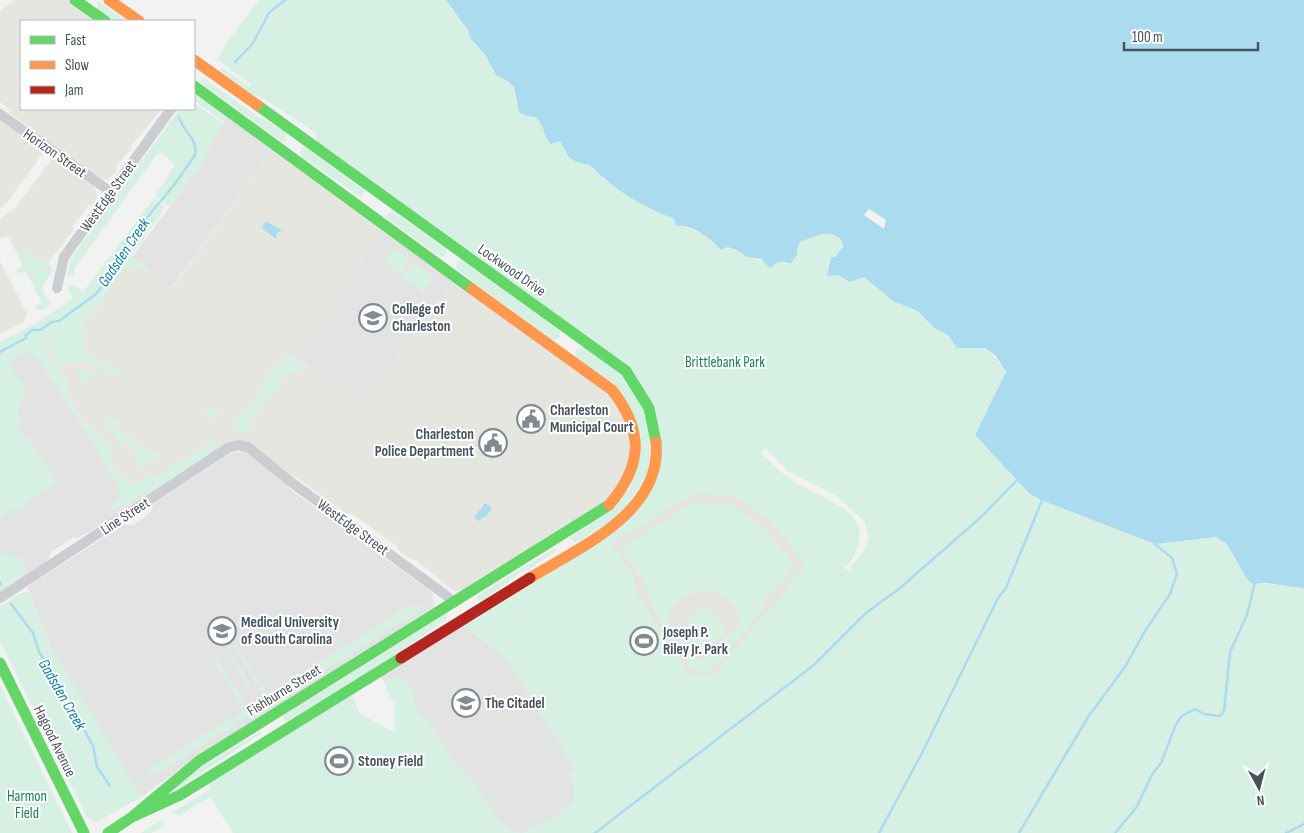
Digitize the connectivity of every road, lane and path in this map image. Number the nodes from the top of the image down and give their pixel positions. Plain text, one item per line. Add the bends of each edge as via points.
1 (109, 0) edge
2 (83, 2) edge
3 (104, 20) edge
4 (138, 20) edge
5 (198, 63) edge
6 (195, 87) edge
7 (170, 110) edge
8 (0, 114) edge
9 (301, 137) junction
10 (288, 154) junction
11 (111, 192) junction
12 (383, 196) junction
13 (370, 214) junction
14 (458, 250) junction
15 (446, 268) junction
16 (56, 288) dead end
17 (576, 334) junction
18 (562, 352) junction
19 (252, 450) joint
20 (561, 537) junction
21 (570, 553) junction
22 (0, 598) edge
23 (457, 601) junction
24 (477, 610) junction
25 (0, 663) edge
26 (266, 718) junction
27 (277, 735) junction
28 (132, 817) junction
29 (84, 833) edge
30 (108, 833) edge

1 - 4 main road
2 - 3 main road
5 - 9 main road, Lockwood Drive
6 - 10 main road
7 - 11 street, WestEdge Street
8 - 11 street, Horizon Street
9 - 10 main road
9 - 12 main road, Lockwood Drive
10 - 13 main road
11 - 16 street, WestEdge Street via 64,257
12 - 13 main road
12 - 14 main road, Lockwood Drive
13 - 15 main road
14 - 15 main road
14 - 17 main road, Lockwood Drive
15 - 18 main road
17 - 18 main road
17 - 21 main road, Lockwood Drive via 626,371 638,385 653,417 658,451 647,487 632,512
18 - 20 main road via 621,399 633,424 636,450 629,480 621,493 606,509
19 - 22 street, Line Street via 238,445 228,448
19 - 23 street, WestEdge Street via 291,482
20 - 21 main road
20 - 23 main road, Fishburne Street
21 - 24 main road, Fishburne Street
23 - 24 main road
23 - 26 main road, Fishburne Street
24 - 27 main road, Fishburne Street
25 - 29 main road, Hagood Avenue
26 - 27 main road
26 - 28 main road, Fishburne Street via 200,761
27 - 28 main road, Fishburne Street via 180,795
28 - 30 main road, Fishburne Street

